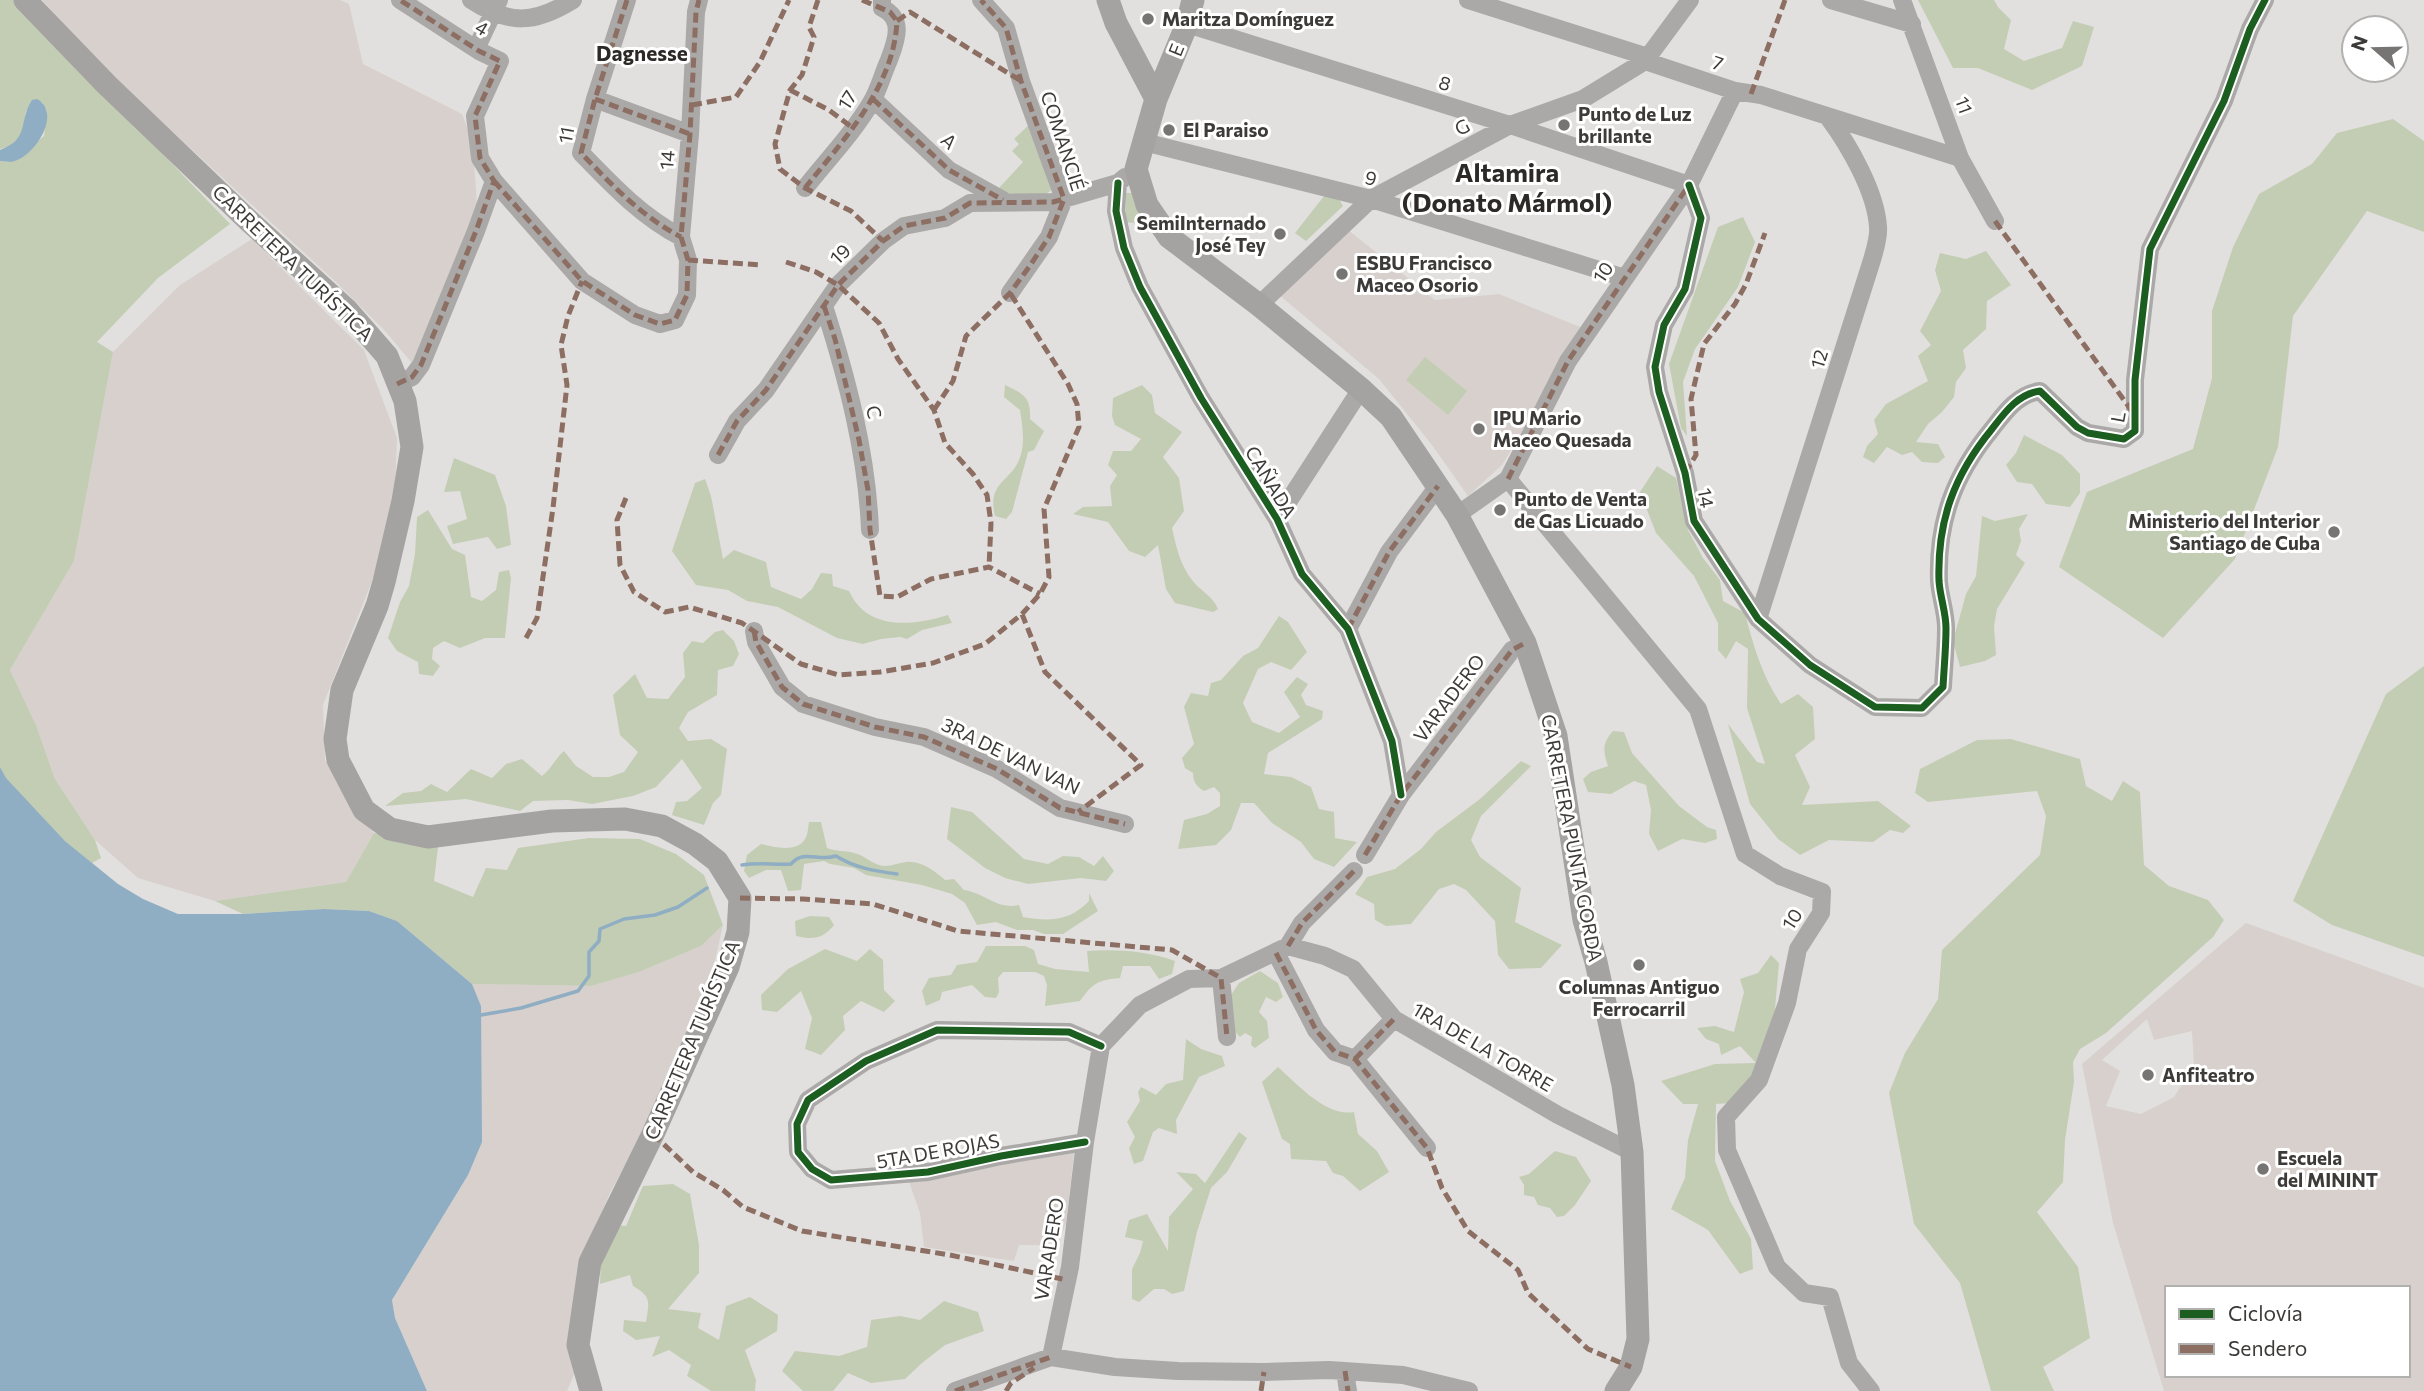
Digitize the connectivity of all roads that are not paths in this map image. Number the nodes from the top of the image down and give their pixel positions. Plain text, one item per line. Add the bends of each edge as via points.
1 (25, 0) edge
2 (471, 0) edge
3 (573, 0) edge
4 (627, 0) edge
5 (699, 0) edge
6 (981, 0) edge
7 (1108, 0) edge
8 (1193, 0) edge
9 (1468, 0) edge
10 (1690, 0) edge
11 (1831, 0) edge
12 (1902, 0) edge
13 (2266, 0) edge
14 (406, 2) edge
15 (882, 4) edge
16 (496, 7) edge
17 (1187, 24) junction
18 (1912, 24) junction
19 (476, 49) junction
20 (1645, 61) junction
21 (1735, 90) junction
22 (595, 99) junction
23 (873, 99) junction
24 (1156, 99) junction
25 (1828, 117) junction
26 (1510, 125) junction
27 (690, 134) junction
28 (1144, 142) junction
29 (1960, 158) junction
30 (1127, 176) junction
31 (494, 181) junction
32 (1689, 185) junction
33 (805, 188) dead end
34 (1064, 199) junction
35 (1371, 199) junction
36 (1006, 202) junction
37 (1995, 221) dead end
38 (681, 236) junction
39 (1625, 278) junction
40 (1010, 293) dead end
41 (1259, 304) junction
42 (824, 306) junction
43 (397, 384) junction
44 (1362, 389) junction
45 (718, 455) dead end
46 (1508, 479) junction
47 (1438, 486) junction
48 (1457, 515) junction
49 (1277, 519) junction
50 (870, 530) dead end
51 (1758, 619) junction
52 (1348, 629) junction
53 (754, 631) dead end
54 (1525, 643) junction
55 (1922, 708) joint
56 (1401, 795) junction
57 (1125, 824) dead end
58 (1365, 855) dead end
59 (1354, 871) dead end
60 (1282, 950) junction
61 (1221, 978) junction
62 (1394, 1019) junction
63 (1227, 1037) dead end
64 (1101, 1046) junction
65 (1355, 1059) junction
66 (1085, 1142) junction
67 (1427, 1148) dead end
68 (1632, 1152) junction
69 (1051, 1357) junction
70 (1345, 1371) junction
71 (1264, 1372) junction
72 (591, 1391) edge
73 (955, 1391) edge
74 (1261, 1391) edge
75 (1348, 1391) edge
76 (1469, 1391) edge
77 (1616, 1391) edge
78 (1871, 1391) edge

1 - 43 main road, CARRETERA TURÍSTICA via 147,123 347,310 387,356
2 - 16 street
3 - 16 street via 522,20
4 - 22 street, 11
5 - 27 street, 14
6 - 34 street, COMANCIÉ via 1006,28
7 - 24 main road
8 - 17 main road, E
9 - 20 street, 7 via 1645,56
10 - 20 street, G
11 - 18 street
12 - 18 street, 11
13 - 55 street, L via 2250,29 2224,101 2150,249 2135,380 2135,431 2124,439 2088,433 2040,391 2027,392 2007,409 1983,440 1967,463 1944,518 1938,545 1946,626 1942,687
14 - 19 street, 4
15 - 23 street, 17 via 897,21 896,41
16 - 19 street
17 - 24 main road, E
17 - 26 street, 8
18 - 29 street, 11
19 - 31 street, 4 via 500,61 475,116 480,158
20 - 21 street, 7
20 - 26 street, G via 1583,99
21 - 25 street, 7
21 - 32 street, 10
22 - 27 street
22 - 38 street, 11 via 581,153 658,225
23 - 33 street, 17
23 - 36 street, A via 949,170
24 - 28 main road
25 - 29 street, 7
25 - 51 street, 12 via 1868,189 1879,230
26 - 32 street, 8
26 - 35 street, G
27 - 38 street, 14
28 - 30 main road
28 - 35 street, 9
29 - 37 street, 11
30 - 34 street
30 - 41 main road, CARRETERA PUNTA GORDA via 1169,237
30 - 49 street, CAÑADA via 1116,211 1124,248 1140,287 1201,398
31 - 38 street, 14 via 582,281 660,324 675,320 687,295 688,260
31 - 43 street via 421,365 412,377
32 - 39 street, 10
32 - 51 street, 14 via 1701,218 1685,289 1664,325 1656,367 1659,392 1685,473 1694,521
34 - 36 street, 19
34 - 40 street, COMANCIÉ via 1049,237
35 - 39 street, 9
35 - 41 street, G
36 - 42 street, 19 via 970,203 945,218 904,226 838,285
39 - 46 street, 10 via 1568,361
41 - 44 main road, CARRETERA PUNTA GORDA
42 - 45 street, 19 via 766,390 737,421
42 - 50 street, C via 859,440 869,490
43 - 72 main road, CARRETERA TURÍSTICA via 405,401 412,447 403,501 377,606 342,690 336,718 338,761 364,810 390,829 428,837 552,821 625,819 662,826 717,861 740,898 738,932 728,967 590,1262 578,1345
44 - 47 main road, CARRETERA PUNTA GORDA via 1391,417
44 - 49 street
46 - 48 street, 10
46 - 78 street, 10 via 1698,709 1745,854 1780,876 1822,892 1821,913 1798,949 1787,1003 1759,1080 1726,1116 1727,1150 1777,1267 1804,1293 1830,1297 1849,1363
47 - 48 main road, CARRETERA PUNTA GORDA
47 - 52 street via 1389,552
48 - 54 main road, CARRETERA PUNTA GORDA
49 - 52 street, CAÑADA via 1302,574
51 - 55 street, 14 via 1810,665 1875,707
52 - 56 street, CAÑADA via 1392,741
53 - 57 street, 3RA DE VAN VAN via 782,687 803,704 924,737 997,769 1060,808
54 - 56 street, VARADERO via 1512,650
54 - 68 main road, CARRETERA PUNTA GORDA via 1556,736 1584,920 1623,1085
56 - 58 street, VARADERO
59 - 60 street
60 - 61 street
60 - 62 street, 1RA DE LA TORRE via 1325,956 1353,969
60 - 65 street via 1316,1030 1335,1052
61 - 63 street
61 - 64 street via 1189,979 1140,1005
62 - 65 street
62 - 68 street, 1RA DE LA TORRE via 1558,1115
64 - 66 street, VARADERO
64 - 66 street, 5TA DE ROJAS via 1069,1032 937,1030 866,1061 807,1100 797,1124 798,1152 812,1169 831,1180 928,1172
65 - 67 street
66 - 69 street, VARADERO via 1070,1267
68 - 77 main road, CARRETERA PUNTA GORDA via 1639,1339 1631,1367
69 - 71 street via 1115,1367
69 - 73 street
70 - 71 street
70 - 75 street
70 - 76 street via 1402,1375
71 - 74 street

